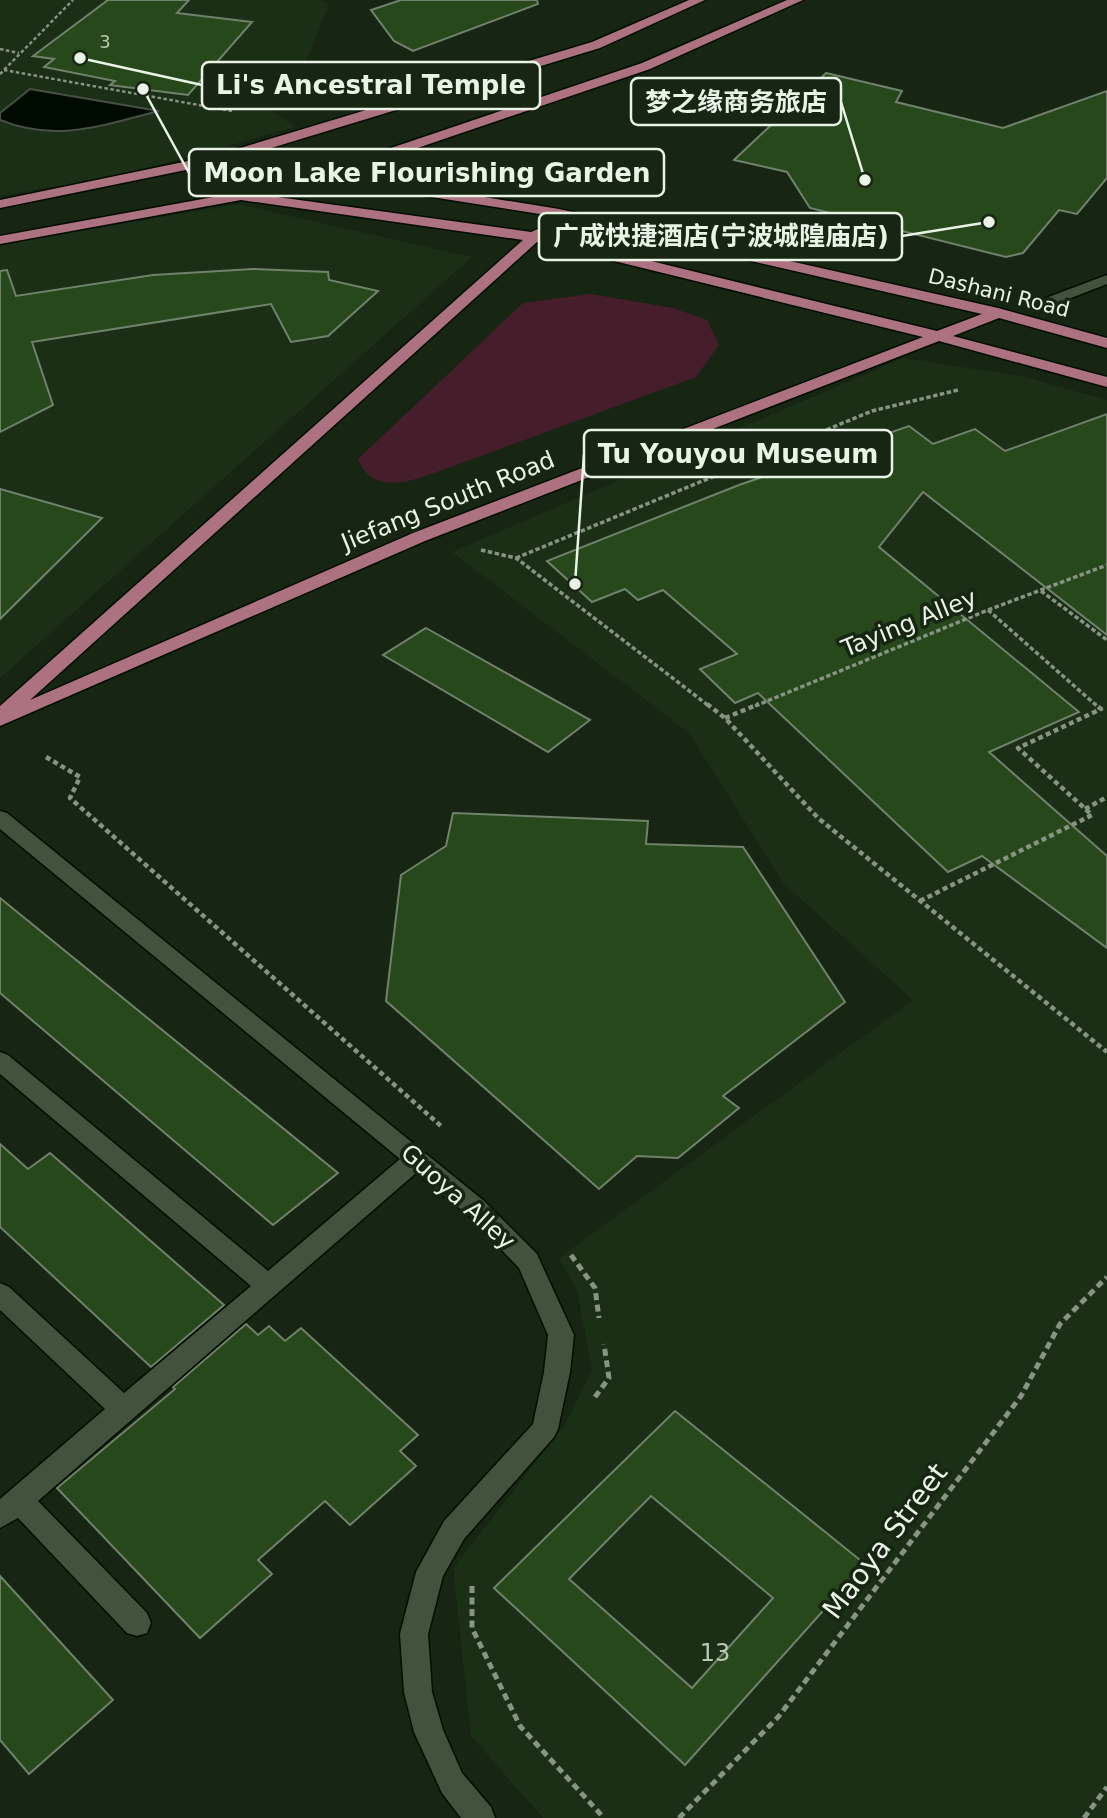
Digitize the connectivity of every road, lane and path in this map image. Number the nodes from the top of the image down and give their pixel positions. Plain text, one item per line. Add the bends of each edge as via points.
1 (73, 0) edge
2 (699, 0) edge
3 (797, 0) edge
4 (0, 49) edge
5 (19, 53) junction
6 (4, 70) junction
7 (0, 74) edge
8 (232, 111) dead end
9 (220, 159) junction
10 (325, 175) junction
11 (241, 196) junction
12 (0, 204) edge
13 (559, 213) junction
14 (535, 237) junction
15 (0, 240) edge
16 (1107, 279) edge
17 (1048, 302) dead end
18 (998, 313) junction
19 (934, 335) junction
20 (1107, 343) edge
21 (1107, 382) edge
22 (958, 390) dead end
23 (419, 537) junction
24 (516, 558) junction
25 (1107, 565) edge
26 (1041, 590) junction
27 (988, 610) junction
28 (1107, 640) edge
29 (0, 718) edge
30 (725, 718) junction
31 (46, 757) dead end
32 (1107, 797) edge
33 (1085, 809) junction
34 (0, 818) edge
35 (920, 901) junction
36 (1107, 1052) edge
37 (0, 1061) edge
38 (446, 1130) dead end
39 (416, 1159) junction
40 (564, 1245) dead end
41 (1107, 1277) edge
42 (269, 1286) junction
43 (0, 1294) edge
44 (601, 1326) dead end
45 (603, 1339) dead end
46 (593, 1400) dead end
47 (124, 1410) junction
48 (9, 1508) edge
49 (471, 1579) dead end
50 (137, 1623) dead end
51 (1107, 1787) edge
52 (480, 1818) edge
53 (604, 1818) edge
54 (679, 1818) edge
55 (1084, 1818) edge

1 - 5 path
2 - 9 main road via 596,45
3 - 10 main road via 646,66
4 - 5 path
5 - 6 path
6 - 7 path
6 - 8 path
9 - 10 main road, Dashani Road
9 - 12 main road
10 - 11 main road
10 - 13 main road, Dashani Road
11 - 14 main road
11 - 15 main road
13 - 14 main road, Jiefang South Road
13 - 18 main road, Dashani Road
14 - 19 main road
14 - 29 main road, Jiefang South Road
16 - 17 street
18 - 19 main road, Jiefang South Road
18 - 20 main road, Dashani Road
19 - 21 main road
19 - 23 main road, Jiefang South Road
22 - 24 path via 872,411
23 - 24 path
23 - 29 main road, Jiefang South Road
24 - 30 path
25 - 26 path, Taying Alley
26 - 27 path, Taying Alley
26 - 28 path
27 - 30 path, Taying Alley
27 - 33 path via 1101,709 1018,748
30 - 35 path via 818,818
31 - 38 path via 80,777 70,798
32 - 33 path
33 - 35 path via 1092,815
34 - 39 street, Guoya Alley
35 - 36 path
37 - 42 street
39 - 42 street
39 - 52 street, Guoya Alley via 476,1208 528,1261 561,1335 545,1429 454,1530 430,1572 414,1634 418,1692 429,1732 452,1783
40 - 44 path via 595,1288
41 - 54 path, Maoya Street via 1060,1324 1020,1396 779,1716
42 - 47 street
43 - 47 street
45 - 46 path via 609,1378
47 - 48 street
48 - 50 street
49 - 53 path via 472,1628 520,1726
51 - 55 path

